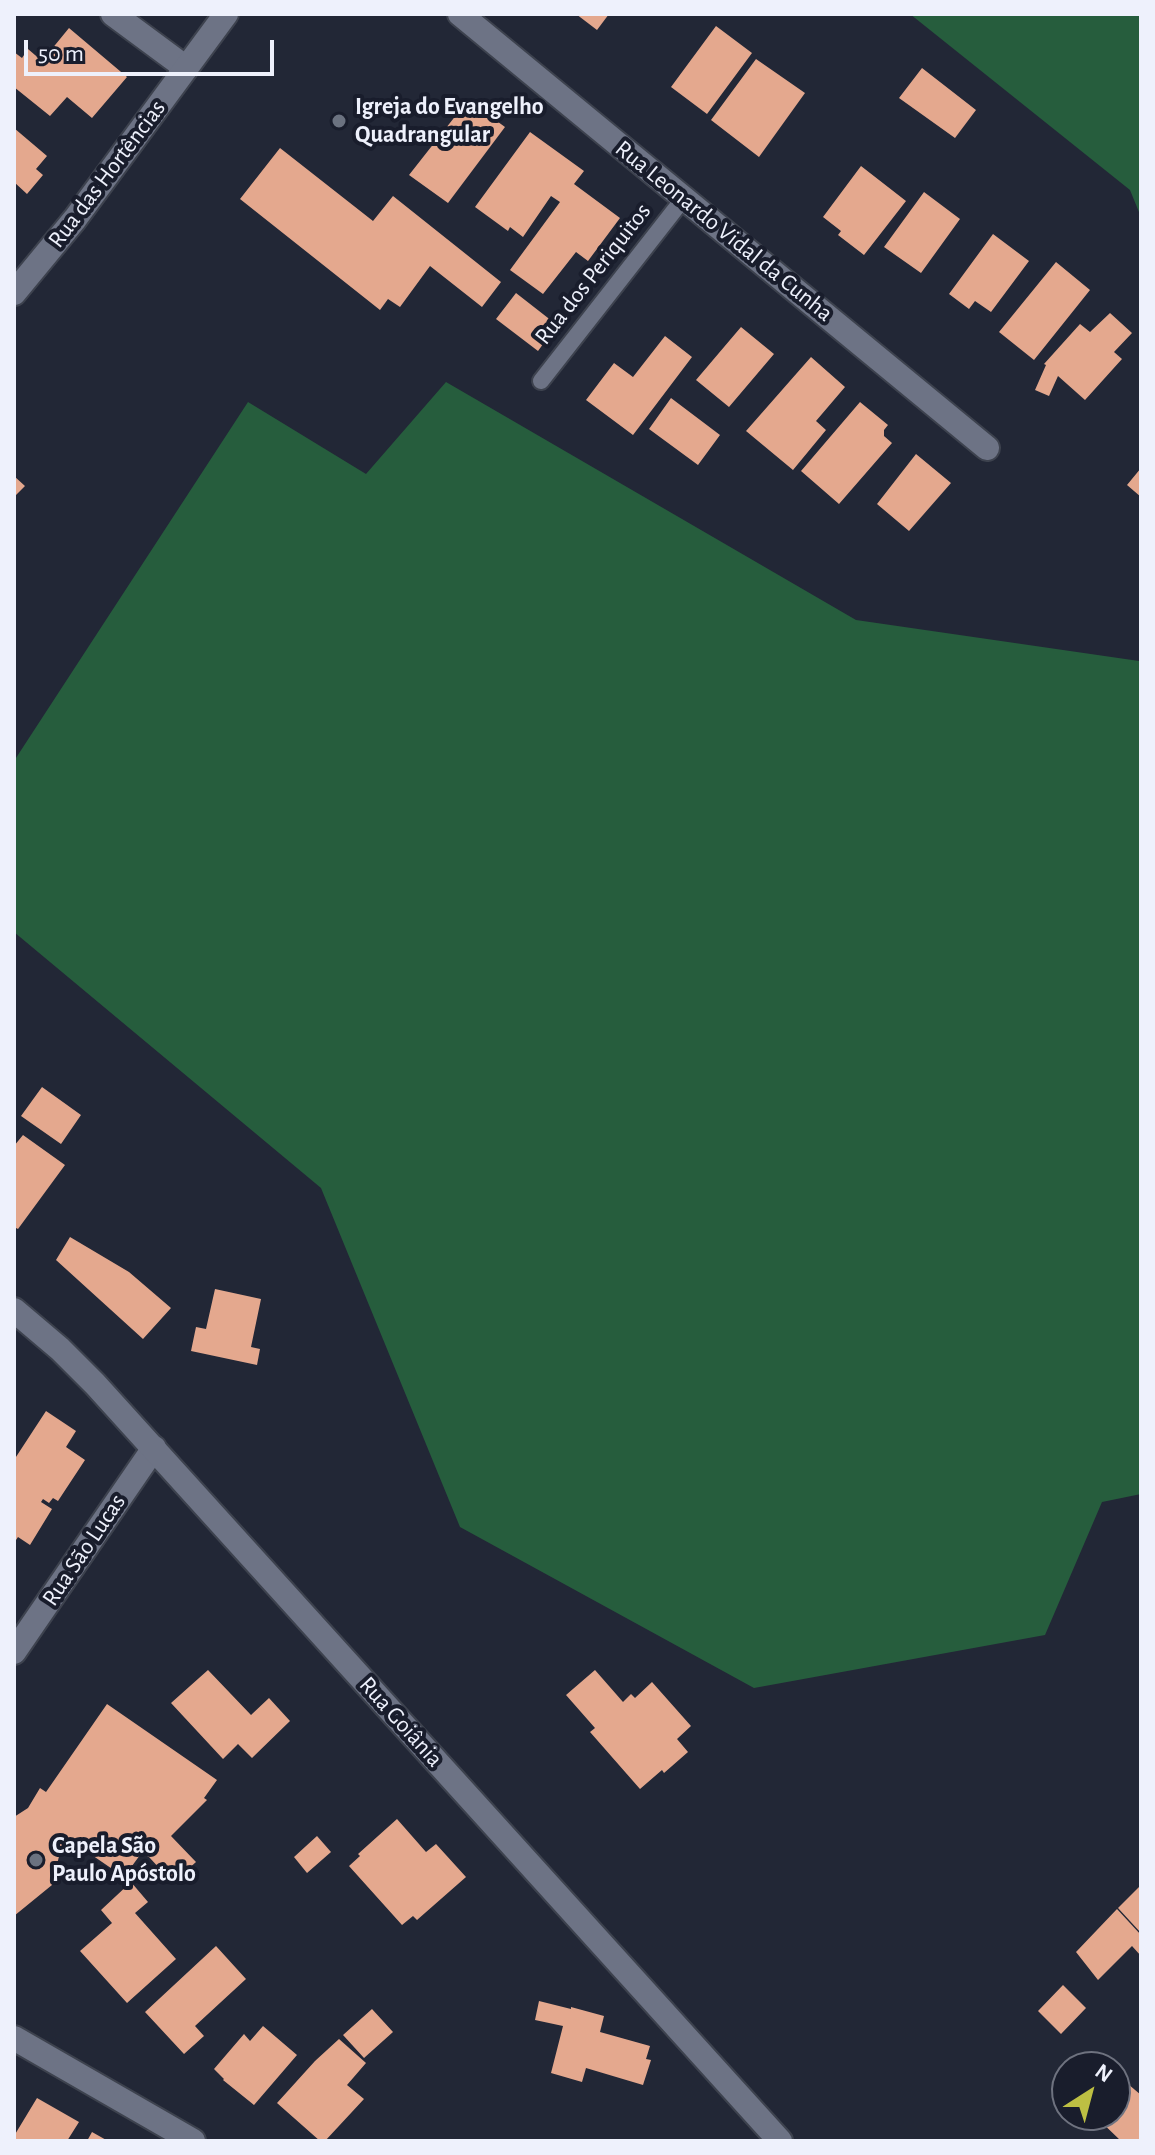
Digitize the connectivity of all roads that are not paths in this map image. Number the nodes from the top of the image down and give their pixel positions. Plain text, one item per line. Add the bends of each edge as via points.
1 (113, 14) edge
2 (226, 14) edge
3 (460, 14) edge
4 (186, 68) junction
5 (684, 198) junction
6 (14, 293) edge
7 (541, 381) dead end
8 (987, 448) dead end
9 (14, 1310) edge
10 (154, 1448) junction
11 (14, 1652) edge
12 (14, 2038) edge
13 (193, 2141) edge
14 (780, 2141) edge

1 - 4 street
2 - 4 street, Rua das Hortências
3 - 5 street, Rua Leonardo Vidal da Cunha
4 - 6 street, Rua das Hortências
5 - 7 lane, Rua dos Periquitos
5 - 8 street, Rua Leonardo Vidal da Cunha
9 - 10 street, Rua Goiânia via 60,1349
10 - 11 street, Rua São Lucas
10 - 14 street, Rua Goiânia
12 - 13 street

